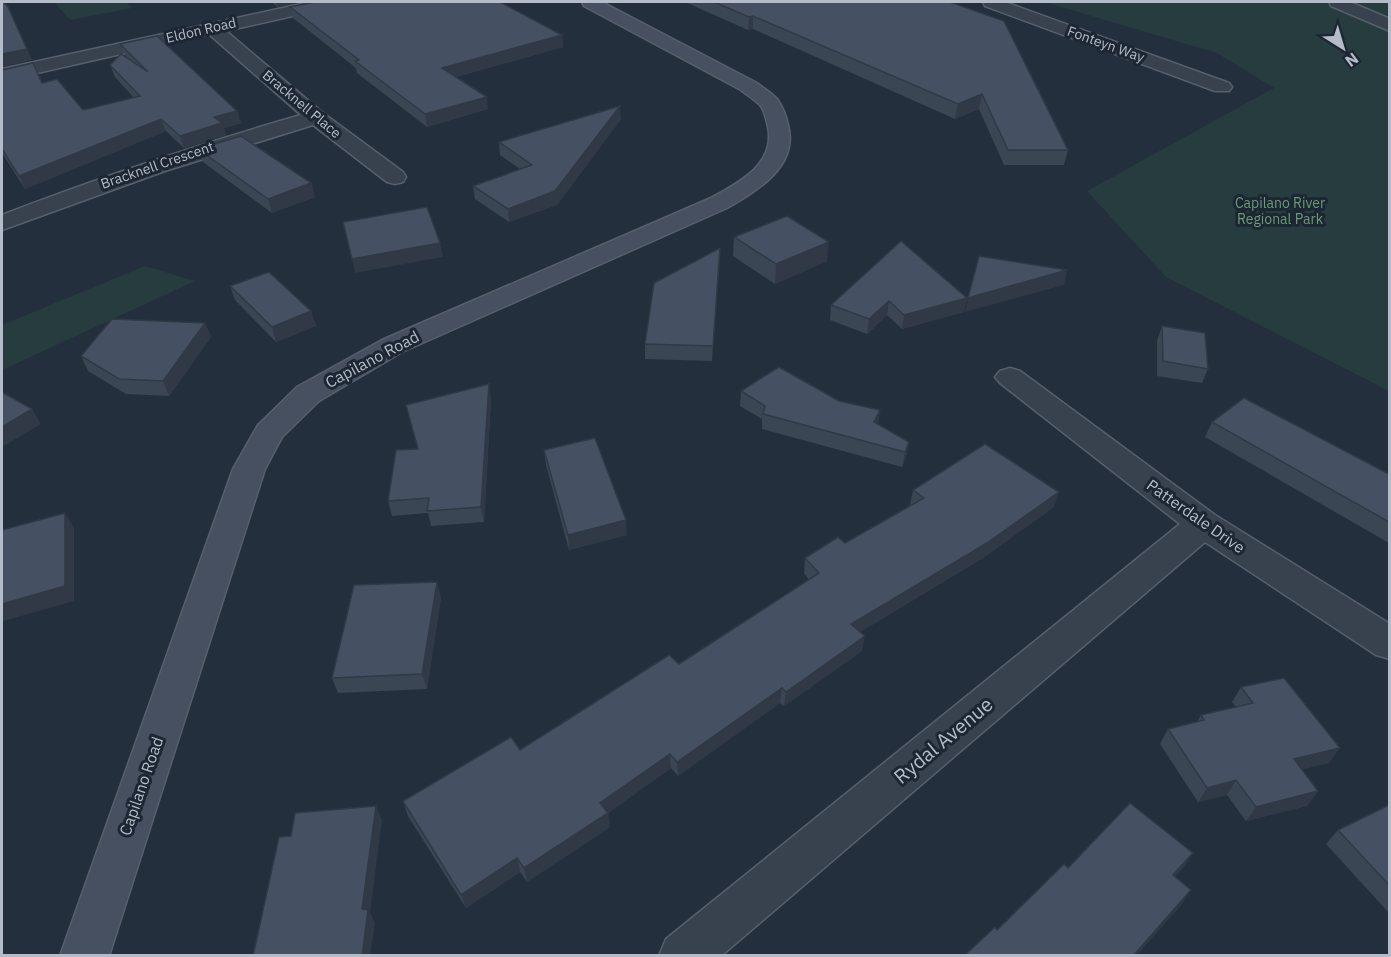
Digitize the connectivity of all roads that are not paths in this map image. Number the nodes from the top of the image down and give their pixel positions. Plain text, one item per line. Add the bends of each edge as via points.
1 (331, 2) edge
2 (590, 2) edge
3 (990, 2) edge
4 (1336, 2) edge
5 (1389, 26) edge
6 (212, 28) junction
7 (2, 75) edge
8 (1222, 87) dead end
9 (316, 117) junction
10 (395, 177) dead end
11 (2, 223) edge
12 (1010, 377) dead end
13 (1203, 524) junction
14 (1389, 644) edge
15 (84, 956) edge
16 (683, 956) edge

1 - 6 street, Eldon Road
2 - 15 main road, Capilano Road via 748,86 771,105 782,133 779,151 753,183 719,203 392,346 308,394 269,432 249,469
3 - 8 street, Fonteyn Way
4 - 5 street
6 - 7 street, Eldon Road
6 - 9 street, Bracknell Place
9 - 10 street, Bracknell Place
9 - 11 street, Bracknell Crescent via 134,173
12 - 13 street, Patterdale Drive
13 - 14 street, Patterdale Drive
13 - 16 street, Rydal Avenue

